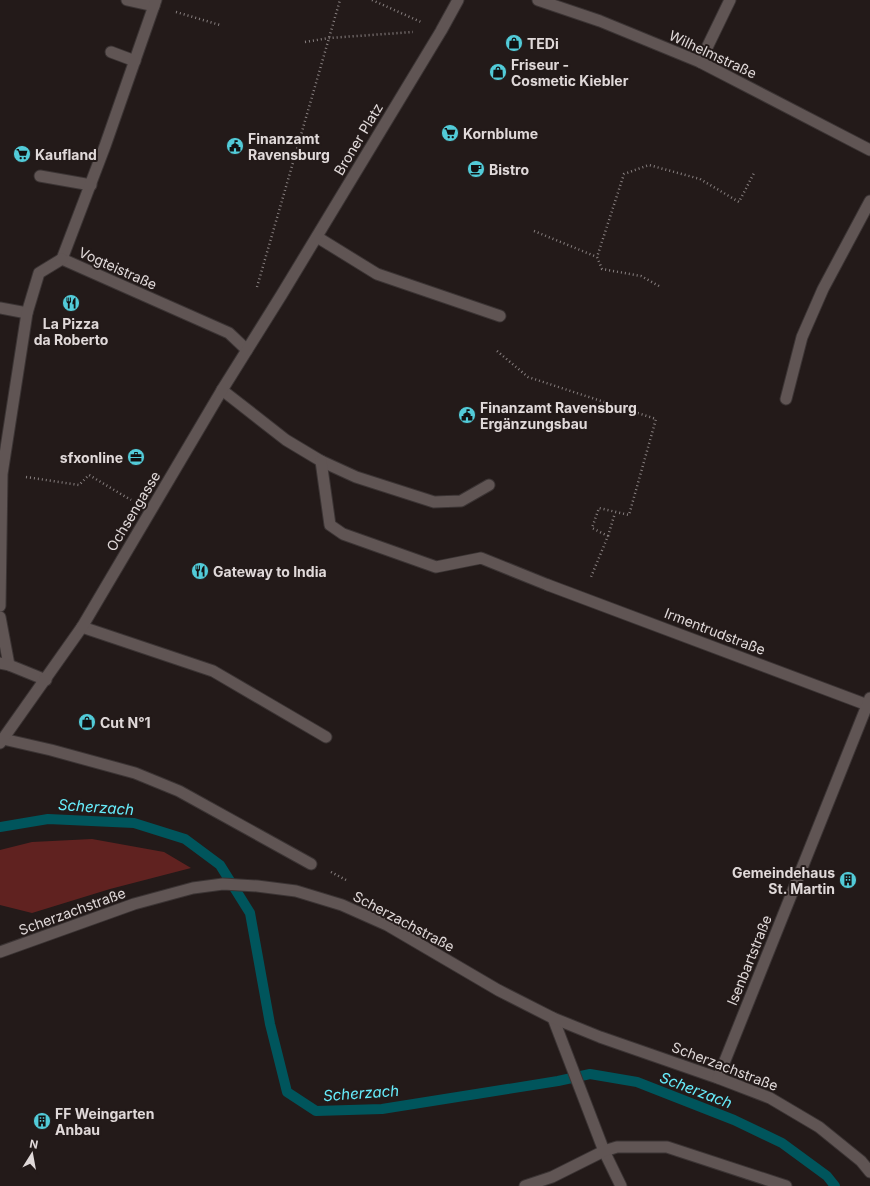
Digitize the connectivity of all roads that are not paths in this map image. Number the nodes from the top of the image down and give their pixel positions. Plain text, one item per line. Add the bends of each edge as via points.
1 (127, 0) edge
2 (458, 0) edge
3 (538, 0) edge
4 (730, 0) edge
5 (155, 3) edge
6 (111, 52) dead end
7 (135, 61) junction
8 (700, 62) junction
9 (870, 150) edge
10 (40, 176) dead end
11 (90, 185) junction
12 (870, 200) edge
13 (317, 237) junction
14 (62, 259) junction
15 (282, 294) joint
16 (0, 308) edge
17 (27, 313) junction
18 (500, 316) dead end
19 (247, 350) junction
20 (222, 390) junction
21 (786, 399) dead end
22 (321, 461) junction
23 (489, 485) dead end
24 (0, 606) edge
25 (0, 617) edge
26 (82, 627) junction
27 (5, 664) edge
28 (46, 680) junction
29 (869, 703) edge
30 (326, 737) dead end
31 (2, 741) edge
32 (311, 864) dead end
33 (0, 952) edge
34 (553, 1018) junction
35 (718, 1078) junction
36 (604, 1151) junction
37 (870, 1172) edge
38 (525, 1186) edge
39 (621, 1186) edge
40 (786, 1186) edge

1 - 5 street
2 - 13 street, Broner Platz via 442,31
3 - 8 street, Wilhelmstraße via 600,21
4 - 8 street
5 - 7 street
6 - 7 street
7 - 11 street
8 - 9 street, Wilhelmstraße
10 - 11 street
11 - 14 street
12 - 21 street via 823,289 802,337
13 - 15 street, Broner Platz
13 - 18 street via 377,274
14 - 17 street, Vogteistraße via 39,273
14 - 19 street, Vogteistraße via 229,333
15 - 19 street, Ochsengasse
16 - 17 street
17 - 24 street, Vogteistraße via 2,474
19 - 20 street, Ochsengasse
20 - 22 street via 286,440
20 - 26 street, Ochsengasse
22 - 23 street via 356,477 434,502 461,501
22 - 29 street, Irmentrudstraße via 330,525 343,534 436,567 481,558
25 - 27 street
26 - 28 street, Ochsengasse
26 - 30 street via 213,671
27 - 28 street
28 - 31 street, Ochsengasse
29 - 35 street, Isenbartstraße
31 - 32 street via 51,750 135,773 180,791
33 - 34 street, Scherzachstraße via 134,904 193,888 224,884 257,886 296,891 342,904 387,925 498,990
34 - 35 street, Scherzachstraße
34 - 36 street
35 - 37 street, Scherzachstraße via 770,1098 819,1128 861,1161
36 - 38 street via 552,1177
36 - 39 street
36 - 40 street via 617,1147 667,1147

